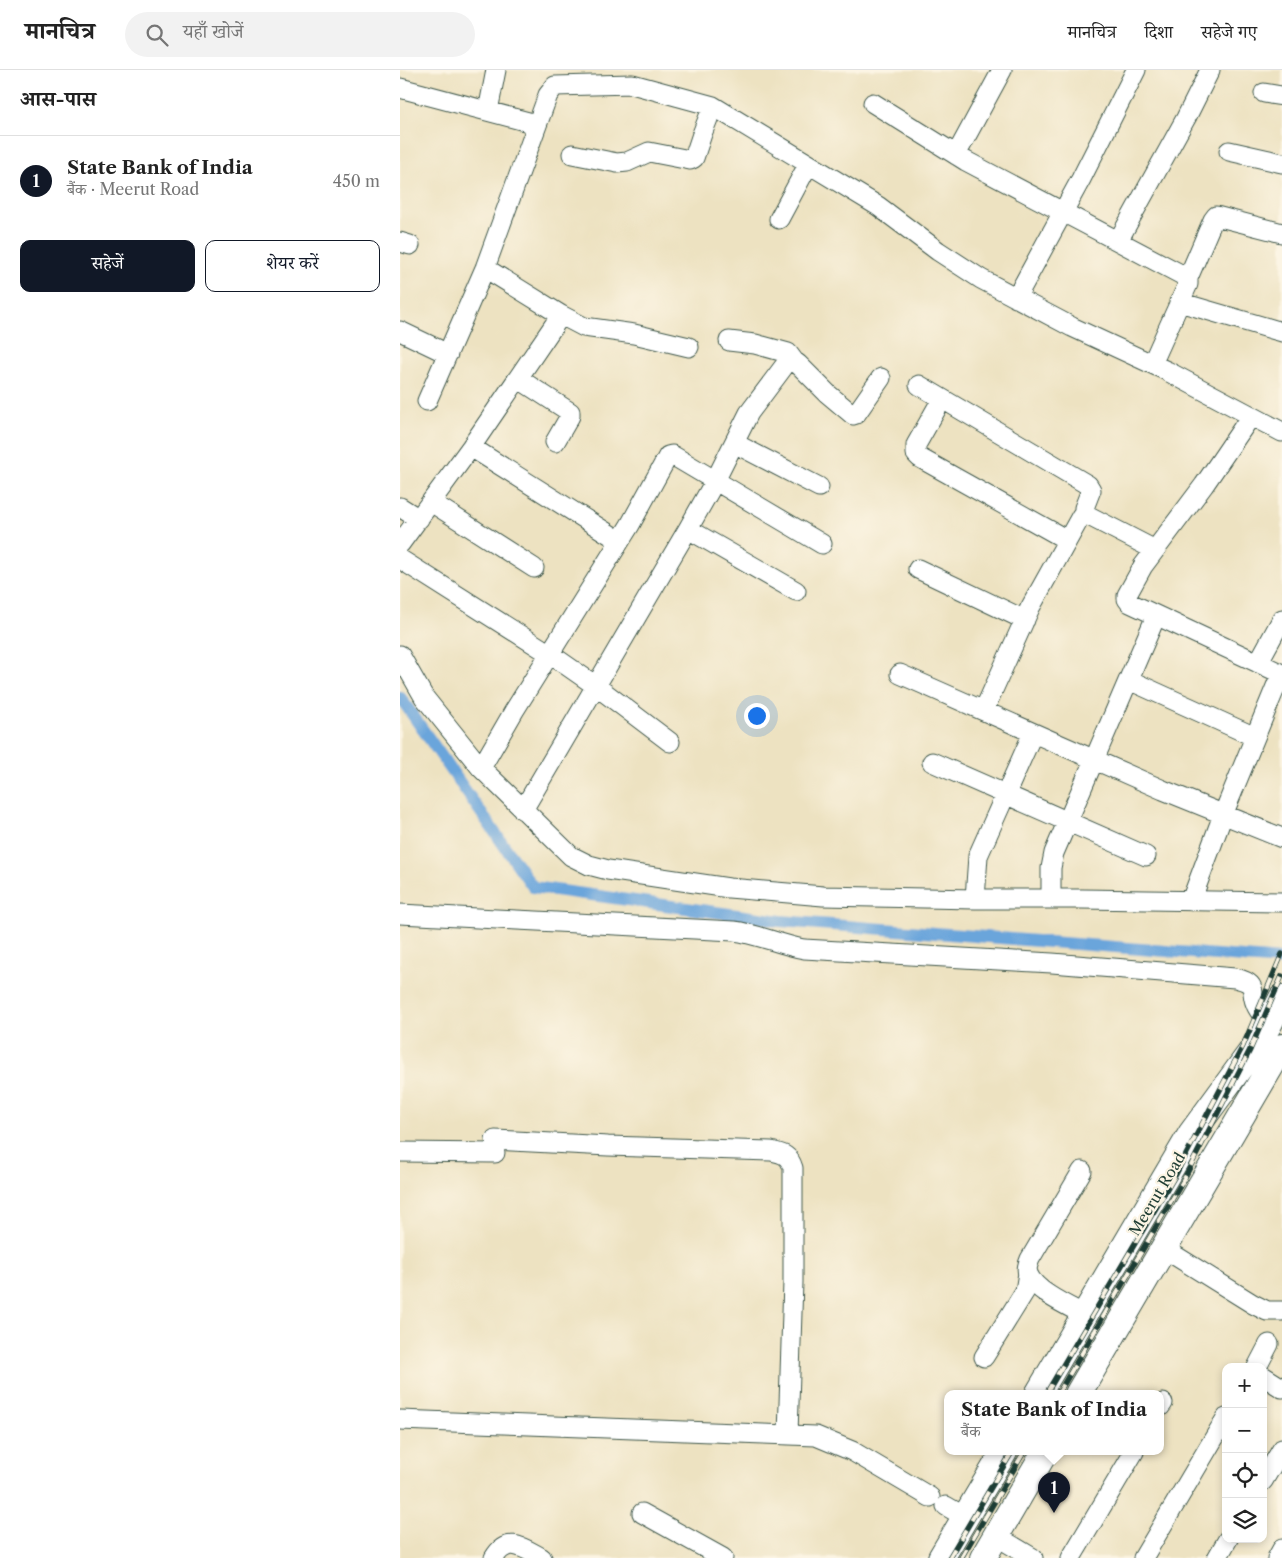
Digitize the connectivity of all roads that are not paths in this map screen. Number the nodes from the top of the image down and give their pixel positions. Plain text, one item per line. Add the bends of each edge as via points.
1 (496, 70) edge
2 (1002, 70) edge
3 (1136, 70) edge
4 (1210, 70) edge
5 (634, 77) edge
6 (400, 88) edge
7 (874, 103) dead end
8 (714, 106) junction
9 (488, 111) junction
10 (536, 124) junction
11 (1229, 151) dead end
12 (572, 154) dead end
13 (956, 156) junction
14 (1282, 163) edge
15 (808, 165) junction
16 (1063, 212) junction
17 (779, 220) dead end
18 (1282, 233) edge
19 (1118, 241) junction
20 (485, 268) junction
21 (1188, 278) junction
22 (1016, 298) junction
23 (1179, 302) junction
24 (561, 315) junction
25 (400, 331) edge
26 (1282, 332) edge
27 (729, 341) dead end
28 (689, 347) dead end
29 (448, 354) junction
30 (794, 361) junction
31 (1152, 364) junction
32 (519, 378) junction
33 (881, 378) dead end
34 (919, 385) dead end
35 (942, 399) junction
36 (428, 401) dead end
37 (1251, 416) junction
38 (1282, 432) edge
39 (555, 442) dead end
40 (734, 443) junction
41 (471, 447) junction
42 (715, 481) junction
43 (819, 487) dead end
44 (431, 502) junction
45 (400, 507) edge
46 (1084, 515) junction
47 (419, 519) junction
48 (688, 529) junction
49 (1066, 540) junction
50 (620, 541) junction
51 (400, 544) edge
52 (822, 544) dead end
53 (1155, 550) junction
54 (400, 559) edge
55 (534, 568) dead end
56 (918, 569) dead end
57 (796, 591) dead end
58 (1156, 616) junction
59 (1282, 619) edge
60 (1024, 620) junction
61 (550, 654) junction
62 (400, 655) edge
63 (1258, 663) junction
64 (900, 674) dead end
65 (1282, 674) edge
66 (1128, 680) junction
67 (596, 686) junction
68 (984, 710) junction
69 (1033, 733) junction
70 (1255, 737) junction
71 (670, 742) dead end
72 (1094, 760) junction
73 (932, 762) dead end
74 (481, 768) junction
75 (1005, 795) junction
76 (523, 810) junction
77 (1223, 814) junction
78 (1067, 822) junction
79 (1282, 838) edge
80 (1146, 856) dead end
81 (1051, 899) junction
82 (975, 900) junction
83 (1192, 900) junction
84 (1282, 902) edge
85 (400, 914) edge
86 (1282, 998) edge
87 (1269, 1024) junction
88 (1282, 1047) edge
89 (400, 1152) edge
90 (1082, 1171) dead end
91 (1164, 1248) junction
92 (1028, 1273) junction
93 (1282, 1311) edge
94 (1085, 1315) junction
95 (1269, 1344) dead end
96 (984, 1357) dead end
97 (1259, 1363) edge
98 (1267, 1379) edge
99 (1282, 1388) edge
100 (1040, 1390) edge
101 (1080, 1390) edge
102 (400, 1420) edge
103 (1222, 1425) edge
104 (788, 1434) junction
105 (1282, 1449) edge
106 (1001, 1455) edge
107 (1043, 1455) edge
108 (1132, 1455) edge
109 (1267, 1474) edge
110 (947, 1507) junction
111 (642, 1513) dead end
112 (996, 1536) junction
113 (1226, 1543) edge
114 (1282, 1549) edge
115 (494, 1558) edge
116 (542, 1558) edge
117 (723, 1558) edge
118 (941, 1558) edge
119 (983, 1558) edge
120 (1033, 1558) edge
121 (1071, 1558) edge
122 (1143, 1558) edge
123 (1217, 1558) edge
124 (1277, 1558) edge

1 - 9 street
2 - 13 street
3 - 16 street
4 - 19 street
5 - 8 street
5 - 10 street via 555,86
6 - 9 street
7 - 13 street
8 - 12 street via 694,158 690,160 648,152 627,162 616,163
8 - 15 street
9 - 10 street
10 - 20 street
11 - 14 street
13 - 16 street
15 - 17 street
15 - 22 street via 878,206 938,251
16 - 19 street
16 - 22 street
18 - 21 street via 1216,216
19 - 21 street
20 - 24 street
20 - 29 street
21 - 23 street
22 - 31 street via 1072,328
23 - 26 street
23 - 31 street
24 - 28 street via 590,328
24 - 32 street
25 - 29 street
27 - 30 street via 788,353
29 - 36 street
30 - 33 street via 853,415
30 - 40 street via 788,361 753,407
31 - 37 street
32 - 39 street via 570,412
32 - 41 street
34 - 35 street
35 - 46 street via 1088,485 1091,490
35 - 49 street via 916,445 916,454
37 - 38 street
37 - 53 street
40 - 42 street
40 - 43 street
41 - 44 street
41 - 50 street
42 - 48 street
42 - 50 street via 672,455 668,456
42 - 52 street
44 - 47 street
44 - 55 street
45 - 47 street
46 - 49 street
46 - 53 street
47 - 51 street
48 - 57 street
48 - 67 street
49 - 60 street
50 - 61 street
53 - 58 street via 1127,599
54 - 61 street
56 - 60 street
58 - 63 street
58 - 66 street
59 - 63 street
60 - 68 street
61 - 67 street
61 - 74 street
62 - 74 street via 424,697
63 - 65 street
64 - 68 street
65 - 70 street
66 - 70 street
66 - 72 street
67 - 71 street
67 - 76 street
68 - 69 street
69 - 72 street
69 - 75 street
70 - 77 street
72 - 77 street
72 - 78 street
73 - 75 street
74 - 76 street
75 - 78 street
75 - 82 street via 978,856
76 - 82 street via 571,856 608,870 729,888 823,896
77 - 79 street
77 - 83 street
78 - 80 street
78 - 81 street via 1052,860
81 - 82 street
81 - 83 street
83 - 84 street
85 - 87 street via 734,931 804,949 1235,978 1251,985 1256,1006
86 - 87 highway, Meerut Road
87 - 94 highway, Meerut Road via 1192,1134
88 - 91 highway
89 - 104 street via 495,1146 608,1146 771,1151 790,1159 793,1168 793,1282
90 - 92 street via 1030,1259
91 - 93 street via 1254,1304 1267,1310
91 - 101 highway
92 - 94 street via 1042,1290
92 - 96 street via 1024,1291
94 - 100 highway, Meerut Road
95 - 97 street
98 - 99 street
102 - 104 street
103 - 122 street
104 - 110 street via 816,1436 852,1450
105 - 109 street
106 - 110 highway
107 - 112 highway
108 - 121 street
110 - 118 highway
111 - 117 street
112 - 119 highway
112 - 120 street
113 - 123 street
114 - 124 street
115 - 116 street via 503,1547 512,1545

